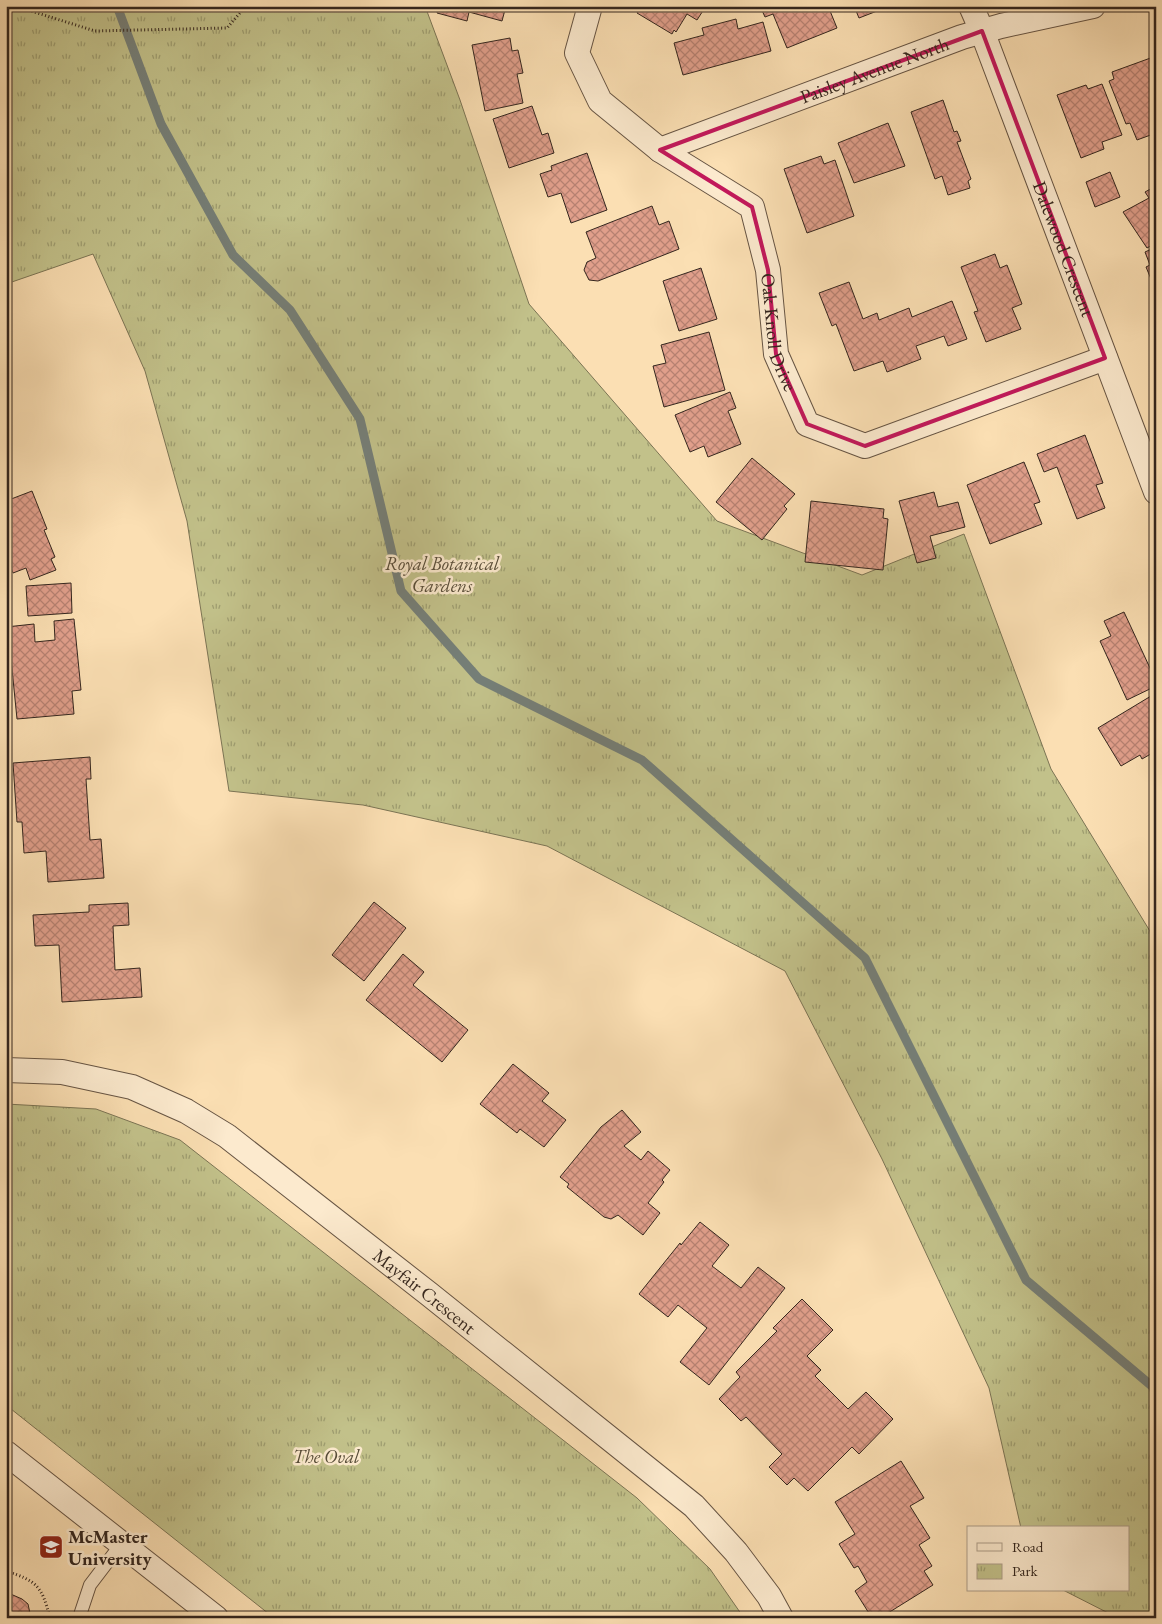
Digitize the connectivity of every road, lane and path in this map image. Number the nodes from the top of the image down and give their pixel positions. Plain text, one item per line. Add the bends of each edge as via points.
1 (15, 6) edge
2 (246, 6) edge
3 (590, 6) edge
4 (971, 6) edge
5 (1093, 6) edge
6 (982, 31) junction
7 (660, 150) junction
8 (1106, 358) junction
9 (1156, 492) edge
10 (6, 1070) edge
11 (6, 1453) edge
12 (122, 1543) junction
13 (6, 1571) edge
14 (50, 1618) edge
15 (79, 1618) edge
16 (216, 1618) edge
17 (781, 1618) edge

1 - 2 path via 95,31 227,28
3 - 7 street, Oak Knoll Drive via 577,53 600,101
4 - 6 street, Dalewood Crescent
5 - 6 street, Paisley Avenue North
6 - 7 street, Paisley Avenue North
6 - 8 street, Dalewood Crescent
7 - 8 street, Oak Knoll Drive via 752,206 768,270 776,354 807,424 865,446
8 - 9 street, Dalewood Crescent
10 - 17 street, Mayfair Crescent via 62,1072 132,1087 186,1111 227,1136 694,1506 736,1552
11 - 12 street
12 - 15 lane via 90,1585
12 - 16 street
13 - 14 path via 37,1585 46,1600

